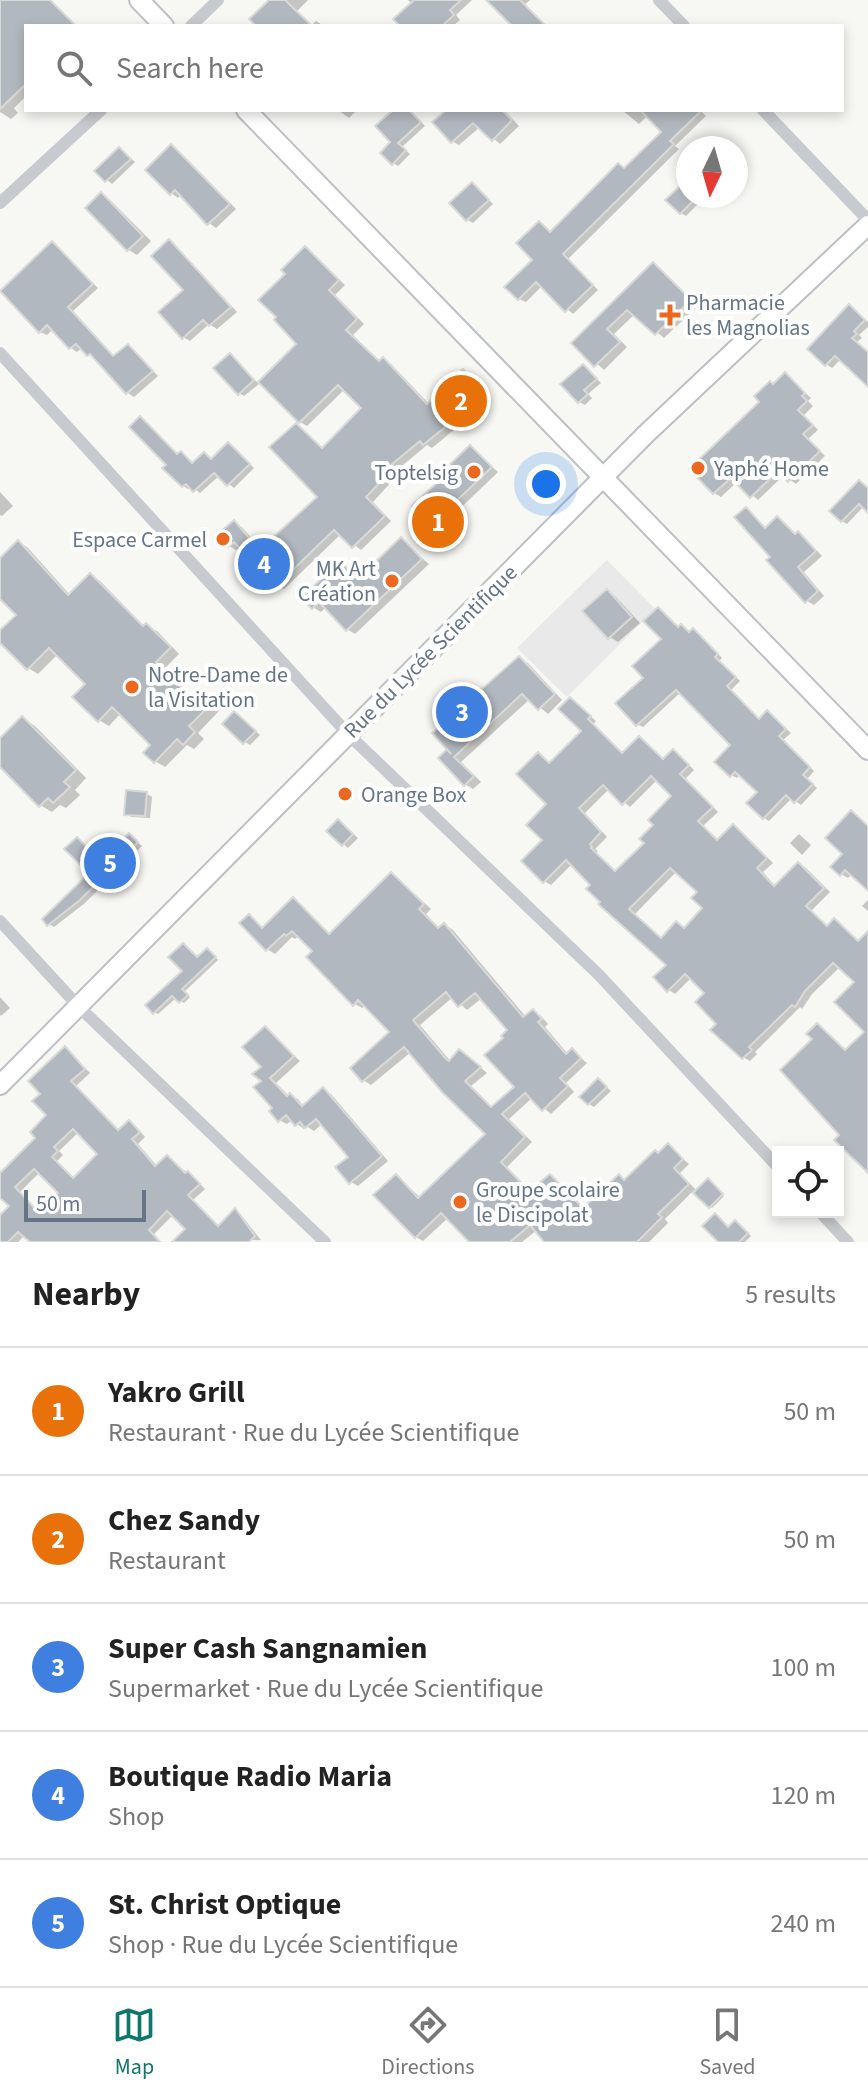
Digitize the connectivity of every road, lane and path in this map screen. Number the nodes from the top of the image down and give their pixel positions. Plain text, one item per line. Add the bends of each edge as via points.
1 (139, 0) edge
2 (218, 0) edge
3 (659, 0) edge
4 (162, 24) edge
5 (193, 24) edge
6 (682, 24) edge
7 (99, 112) edge
8 (248, 112) edge
9 (765, 112) edge
10 (0, 203) edge
11 (868, 223) edge
12 (0, 353) edge
13 (604, 477) junction
14 (348, 734) junction
15 (868, 750) edge
16 (0, 921) edge
17 (79, 1007) junction
18 (0, 1085) edge
19 (772, 1161) edge
20 (826, 1218) edge
21 (325, 1242) edge
22 (848, 1242) edge

1 - 4 street
2 - 5 street
3 - 6 street
7 - 10 street
8 - 13 street
9 - 11 street
11 - 13 street, Rue du Lycée Scientifique
12 - 14 street
13 - 14 street, Rue du Lycée Scientifique
13 - 15 street
14 - 17 street, Rue du Lycée Scientifique
14 - 19 street via 599,975
16 - 17 street
17 - 18 street, Rue du Lycée Scientifique
17 - 21 street
20 - 22 street

